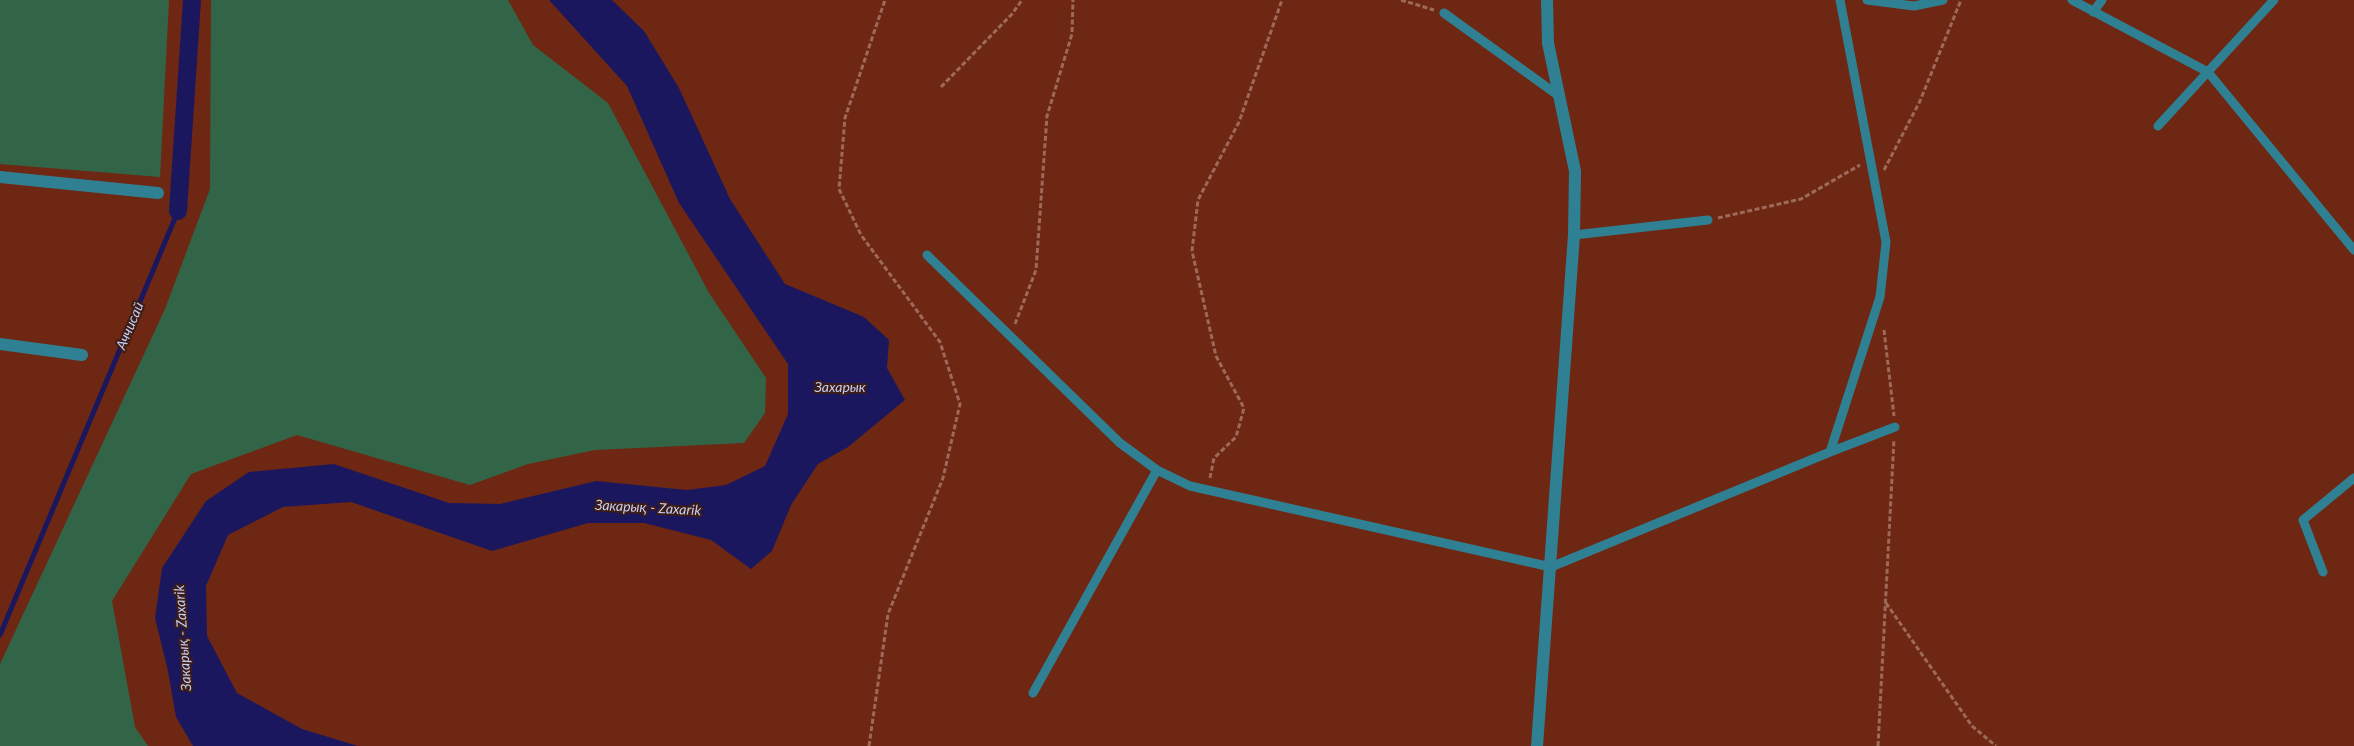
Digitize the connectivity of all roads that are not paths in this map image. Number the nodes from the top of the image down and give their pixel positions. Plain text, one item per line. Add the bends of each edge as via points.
1 (1547, 0) edge
2 (1840, 0) edge
3 (1867, 0) edge
4 (1943, 0) edge
5 (2072, 0) edge
6 (2102, 0) edge
7 (2274, 0) edge
8 (2093, 12) junction
9 (1444, 13) road end
10 (2208, 72) junction
11 (1559, 96) junction
12 (2158, 126) dead end
13 (0, 177) edge
14 (158, 194) dead end
15 (1708, 220) road end
16 (1574, 235) junction
17 (2354, 250) edge
18 (927, 255) dead end
19 (0, 344) edge
20 (82, 355) dead end
21 (1895, 427) road end
22 (1830, 452) junction
23 (1157, 470) junction
24 (2354, 478) edge
25 (1551, 567) junction
26 (2323, 572) dead end
27 (1033, 694) dead end
28 (1537, 746) edge

1 - 11 street via 1548,43
2 - 22 lane via 1886,242 1880,297
3 - 4 lane via 1914,6
5 - 8 lane
6 - 8 lane
7 - 10 lane
8 - 10 lane
9 - 11 lane
10 - 12 lane
10 - 17 lane
11 - 16 street via 1576,171
13 - 14 street
15 - 16 lane
16 - 25 street
18 - 23 lane via 1120,443
19 - 20 street
21 - 22 lane
22 - 25 lane
23 - 25 lane via 1190,486
23 - 27 lane
24 - 26 lane via 2303,520
25 - 28 street

